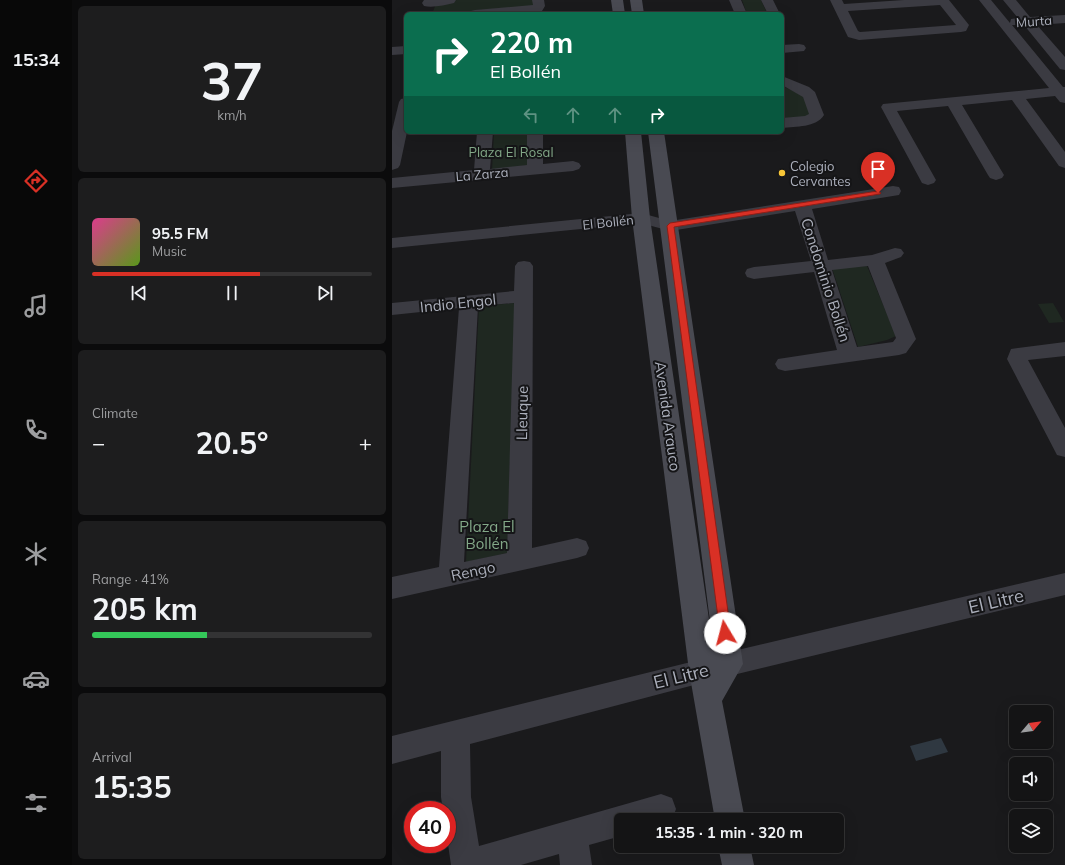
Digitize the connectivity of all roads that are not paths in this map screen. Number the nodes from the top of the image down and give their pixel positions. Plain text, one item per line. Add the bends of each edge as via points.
1 (450, 0) edge
2 (538, 0) edge
3 (618, 0) edge
4 (636, 0) edge
5 (735, 0) edge
6 (767, 0) edge
7 (985, 0) edge
8 (1009, 0) edge
9 (943, 1) edge
10 (838, 4) edge
11 (427, 6) edge
12 (496, 12) edge
13 (619, 12) edge
14 (638, 12) edge
15 (740, 12) edge
16 (773, 12) edge
17 (1065, 19) edge
18 (1027, 21) junction
19 (1003, 23) junction
20 (799, 48) dead end
21 (784, 49) edge
22 (404, 50) edge
23 (392, 51) edge
24 (1065, 66) edge
25 (784, 81) edge
26 (816, 85) dead end
27 (802, 89) junction
28 (1063, 94) edge
29 (1016, 95) junction
30 (952, 101) junction
31 (404, 111) edge
32 (784, 123) edge
33 (485, 134) edge
34 (534, 134) edge
35 (633, 134) edge
36 (656, 134) edge
37 (1065, 163) edge
38 (392, 166) edge
39 (573, 166) dead end
40 (535, 170) junction
41 (482, 174) junction
42 (996, 175) dead end
43 (928, 180) dead end
44 (392, 183) edge
45 (893, 191) dead end
46 (802, 205) junction
47 (641, 218) junction
48 (670, 226) junction
49 (392, 243) edge
50 (895, 253) dead end
51 (875, 260) junction
52 (820, 265) junction
53 (524, 266) dead end
54 (754, 273) dead end
55 (524, 296) junction
56 (469, 302) junction
57 (392, 309) edge
58 (1065, 349) edge
59 (849, 355) junction
60 (785, 364) dead end
61 (1065, 449) edge
62 (577, 548) dead end
63 (519, 561) junction
64 (451, 576) junction
65 (1065, 584) edge
66 (392, 588) edge
67 (730, 664) junction
68 (703, 671) junction
69 (709, 698) junction
70 (456, 734) junction
71 (392, 750) edge
72 (661, 808) dead end
73 (729, 813) edge
74 (572, 834) junction
75 (735, 853) edge
76 (467, 865) edge
77 (576, 865) edge
78 (738, 865) edge

1 - 11 street
2 - 12 street via 538,8
3 - 13 street
4 - 14 street
5 - 15 street
6 - 16 street
7 - 19 street
8 - 18 street
9 - 10 street
9 - 10 street via 962,25 961,28 859,36 853,34
17 - 18 street, Murta
18 - 19 street, Murta
18 - 24 street
19 - 28 street
20 - 21 street
22 - 23 street
25 - 27 street
26 - 27 street
27 - 32 street via 810,95 817,115 809,120
28 - 29 street
29 - 30 street
29 - 37 street
30 - 42 street
30 - 43 street via 888,107
31 - 38 street
33 - 41 street
34 - 40 street
35 - 47 street, Avenida Arauco
36 - 48 street, Avenida Arauco
39 - 40 street, La Zarza
40 - 41 street, La Zarza
41 - 44 street, La Zarza
45 - 46 street, El Bollén
46 - 48 street, El Bollén
46 - 52 street, Condominio Bollén
47 - 48 street, El Bollén
47 - 49 street, El Bollén
47 - 68 street, Avenida Arauco
48 - 67 street, Avenida Arauco
50 - 51 street
51 - 52 street
51 - 59 street via 906,339 899,348
52 - 54 street
52 - 59 street, Condominio Bollén
53 - 55 street, Lleuque
55 - 56 street, Indio Engol
55 - 63 street, Lleuque
56 - 57 street, Indio Engol
56 - 64 street
58 - 61 street via 1018,354 1017,360
59 - 60 street
62 - 63 street, Rengo
63 - 64 street, Rengo
64 - 66 street, Rengo
65 - 67 street, El Litre
67 - 68 street, El Litre
67 - 69 street
68 - 69 street, Avenida Arauco
68 - 70 street, El Litre
69 - 73 street, Avenida Arauco
70 - 71 street, El Litre
70 - 76 street via 456,797
72 - 74 street
74 - 76 street
74 - 77 street
75 - 78 street

